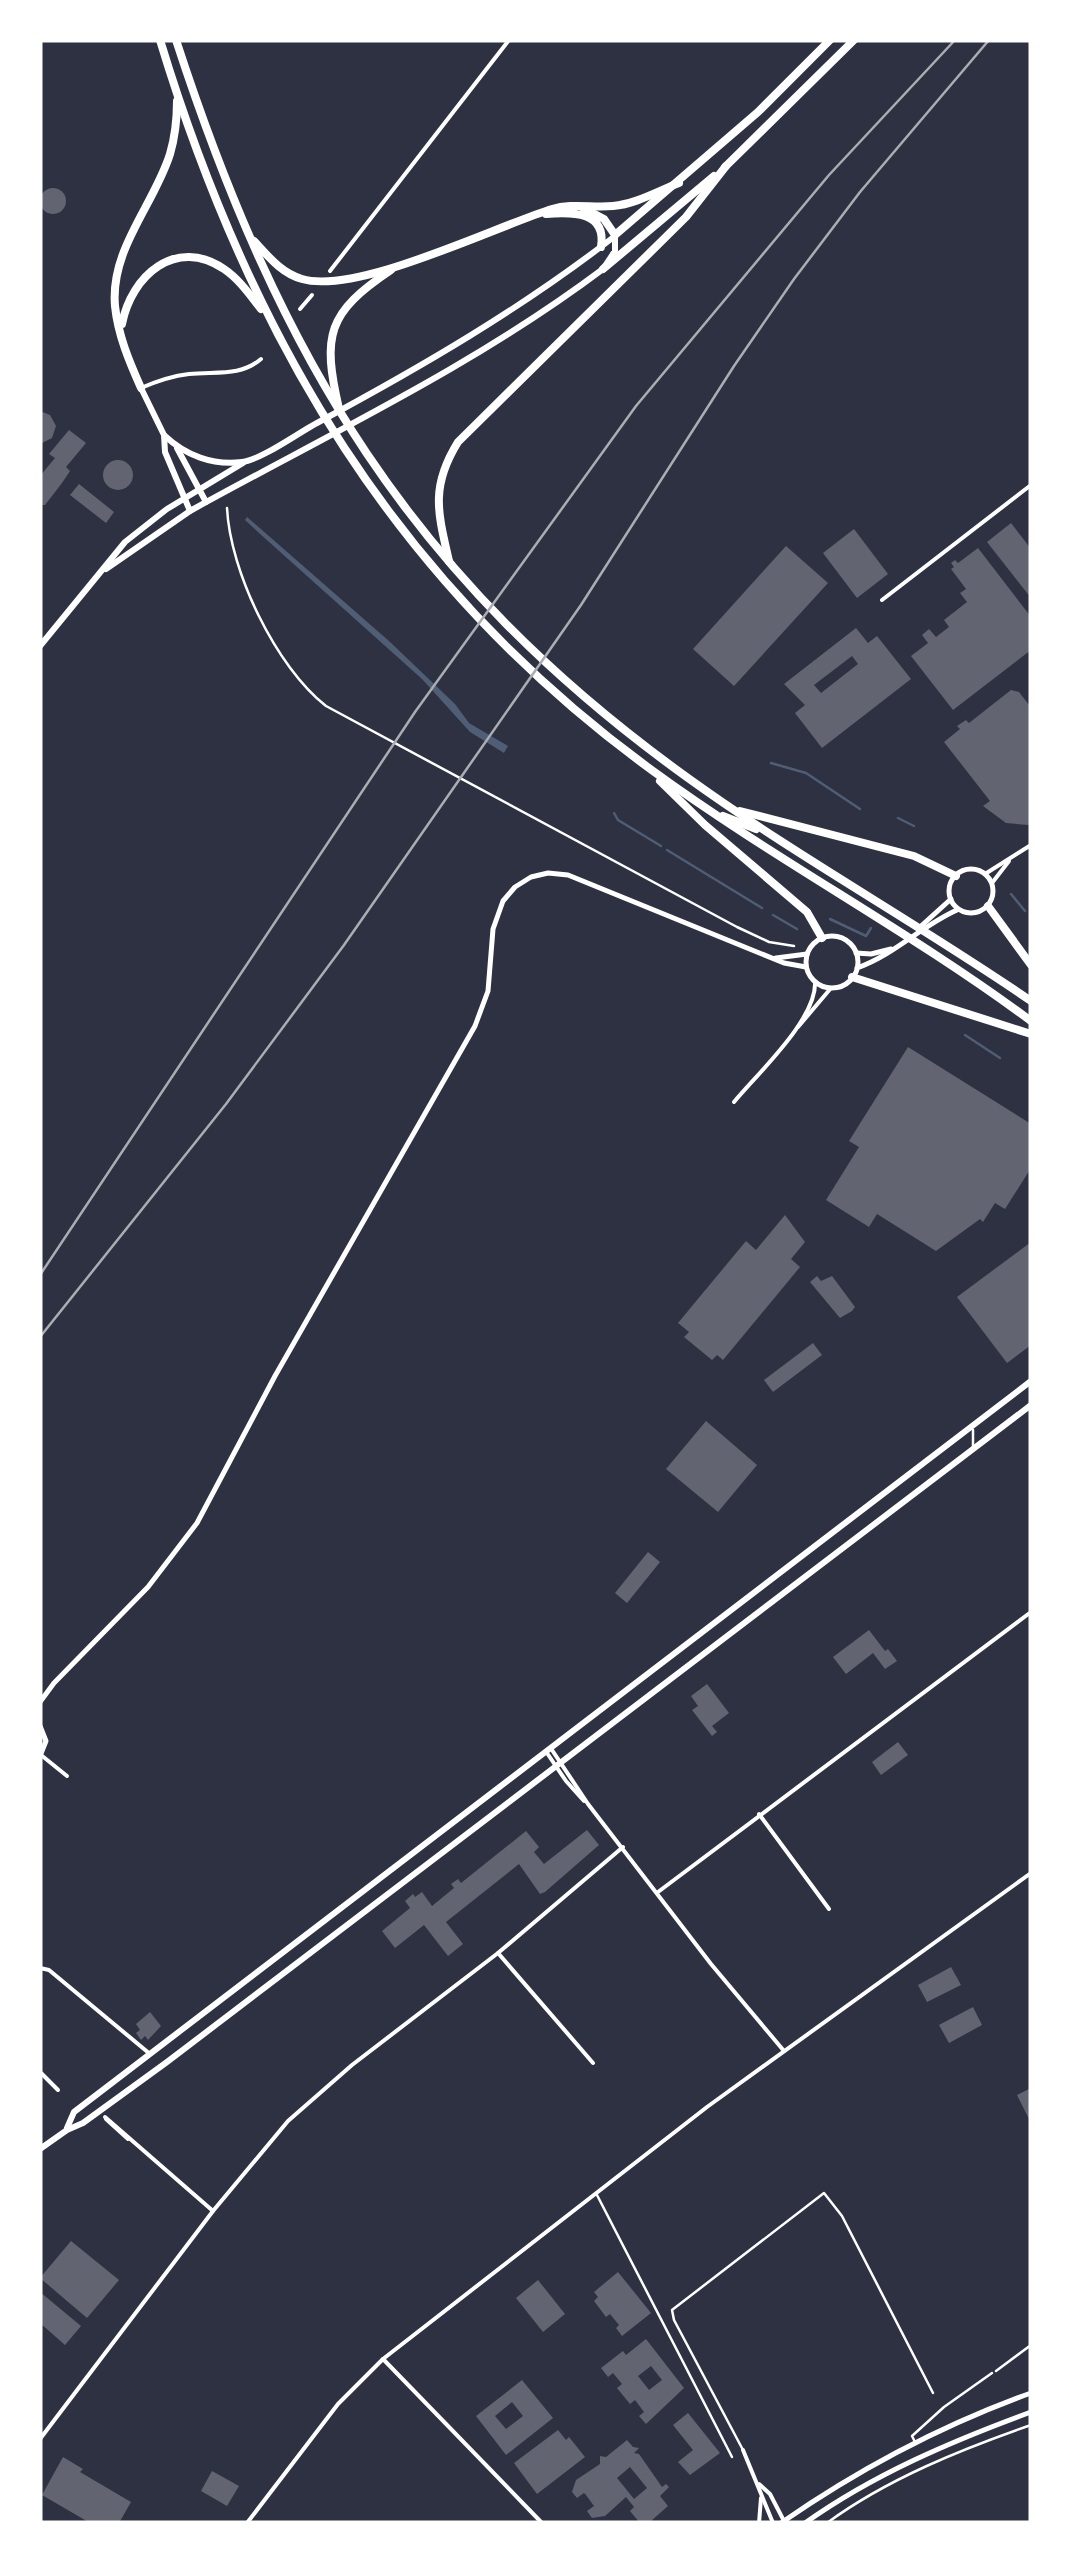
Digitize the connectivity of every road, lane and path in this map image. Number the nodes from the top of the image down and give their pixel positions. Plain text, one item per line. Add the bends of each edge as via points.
1 (176, 40) edge
2 (510, 40) edge
3 (830, 40) edge
4 (854, 40) edge
5 (161, 42) edge
6 (176, 91) junction
7 (726, 166) junction
8 (679, 183) junction
9 (578, 206) junction
10 (536, 215) junction
11 (247, 234) junction
12 (615, 236) junction
13 (601, 246) junction
14 (399, 265) junction
15 (603, 269) junction
16 (330, 271) dead end
17 (312, 294) dead end
18 (300, 309) dead end
19 (270, 321) junction
20 (120, 334) junction
21 (261, 359) dead end
22 (141, 388) junction
23 (341, 418) junction
24 (164, 435) junction
25 (177, 448) junction
26 (244, 463) junction
27 (1031, 484) edge
28 (200, 488) junction
29 (184, 498) junction
30 (206, 502) junction
31 (228, 508) dead end
32 (190, 511) junction
33 (450, 566) junction
34 (104, 570) junction
35 (882, 600) dead end
36 (40, 646) edge
37 (651, 770) junction
38 (705, 808) junction
39 (734, 809) junction
40 (774, 836) junction
41 (1031, 845) edge
42 (1009, 861) junction
43 (985, 874) junction
44 (956, 876) junction
45 (992, 883) junction
46 (951, 899) junction
47 (988, 906) junction
48 (959, 909) junction
49 (822, 938) junction
50 (794, 946) dead end
51 (856, 953) junction
52 (807, 954) junction
53 (773, 959) junction
54 (1031, 965) edge
55 (806, 967) junction
56 (854, 973) junction
57 (816, 982) junction
58 (831, 988) junction
59 (1031, 1001) edge
60 (1031, 1022) edge
61 (795, 1030) junction
62 (1031, 1034) edge
63 (734, 1102) dead end
64 (1031, 1382) edge
65 (1031, 1405) edge
66 (972, 1426) junction
67 (973, 1449) junction
68 (1031, 1612) edge
69 (40, 1702) edge
70 (40, 1726) edge
71 (547, 1748) junction
72 (41, 1755) edge
73 (558, 1765) junction
74 (67, 1776) dead end
75 (759, 1814) junction
76 (622, 1847) junction
77 (1031, 1873) edge
78 (658, 1892) junction
79 (830, 1909) dead end
80 (498, 1953) junction
81 (40, 1968) edge
82 (784, 2051) junction
83 (150, 2054) junction
84 (594, 2063) dead end
85 (40, 2072) edge
86 (58, 2090) dead end
87 (92, 2098) junction
88 (103, 2114) junction
89 (67, 2130) junction
90 (40, 2149) edge
91 (596, 2194) junction
92 (213, 2211) junction
93 (1031, 2345) edge
94 (383, 2359) junction
95 (992, 2373) joint
96 (933, 2393) dead end
97 (1031, 2393) edge
98 (1031, 2412) edge
99 (1031, 2425) edge
100 (40, 2438) edge
101 (915, 2442) junction
102 (743, 2450) joint
103 (732, 2458) dead end
104 (759, 2484) junction
105 (761, 2493) junction
106 (784, 2522) edge
107 (247, 2523) edge
108 (542, 2523) edge
109 (760, 2523) edge
110 (773, 2523) edge
111 (804, 2523) edge
112 (827, 2523) edge

1 - 11 highway
2 - 16 street
3 - 8 highway
4 - 7 highway
5 - 6 highway
6 - 19 highway
6 - 20 highway via 170,156 119,271
7 - 15 highway
7 - 33 highway via 686,217 458,442 445,463 437,504
8 - 9 highway via 620,205
8 - 12 highway
9 - 10 highway
9 - 12 highway via 604,218
10 - 13 highway via 592,218 602,231
10 - 14 highway
11 - 14 highway via 280,268 300,278 326,282
11 - 23 highway
12 - 13 main road
12 - 15 main road
13 - 26 main road via 447,353
14 - 23 highway via 341,312 330,343
15 - 30 main road via 460,366
17 - 18 street
19 - 20 highway via 226,270 179,258 141,278
19 - 37 highway via 351,462 448,586 522,663
20 - 22 highway
21 - 22 street via 242,371 164,378
22 - 24 main road
23 - 33 highway
24 - 25 main road
24 - 29 main road
25 - 26 main road via 207,460
25 - 28 main road
26 - 28 main road
27 - 35 street
28 - 29 main road
28 - 30 main road
29 - 32 main road
29 - 34 main road via 125,542
30 - 32 main road
31 - 50 path via 234,549 265,630 316,699 752,935
32 - 34 main road
33 - 39 highway via 536,655 635,739
34 - 36 main road
37 - 38 highway
37 - 49 highway via 806,912
38 - 40 highway
38 - 60 highway
39 - 40 highway
39 - 44 highway via 914,856
40 - 59 highway
41 - 42 street
42 - 43 street
42 - 45 street
43 - 44 street via 970,869
43 - 45 street
44 - 46 street
45 - 47 street
46 - 48 street
46 - 51 street via 898,946
47 - 48 street via 974,913
47 - 54 highway
48 - 56 street
49 - 51 street via 846,940
49 - 52 street
51 - 56 street
52 - 53 street
52 - 55 street
53 - 55 street
53 - 69 street via 568,875 537,875 510,892 494,920 490,982 475,1026 205,1510 156,1578
55 - 57 street
56 - 58 street
56 - 62 highway
57 - 58 street
57 - 61 street
58 - 61 street
61 - 63 street
64 - 66 main road
65 - 67 main road
66 - 67 lane
66 - 71 main road
67 - 73 main road
68 - 75 street
70 - 72 street via 46,1740
71 - 73 street
71 - 83 main road
72 - 74 street
73 - 76 street
73 - 88 main road
75 - 78 street
75 - 79 street
76 - 78 street
76 - 80 street
77 - 82 street
78 - 82 street
80 - 84 street
80 - 92 street via 275,2134
81 - 83 street
82 - 91 street
83 - 87 main road
85 - 86 street
87 - 88 street
87 - 89 main road via 72,2109
88 - 89 main road
88 - 92 street
89 - 90 main road
91 - 94 street
91 - 103 lane
92 - 100 street
93 - 95 path
94 - 107 street via 338,2404
94 - 108 street
95 - 101 lane via 923,2426 912,2436
96 - 102 lane via 824,2193 672,2310
97 - 101 street
98 - 111 street via 910,2462
99 - 112 path via 928,2466
101 - 106 street
102 - 104 street
104 - 105 street
104 - 106 street
105 - 109 street
105 - 110 street

